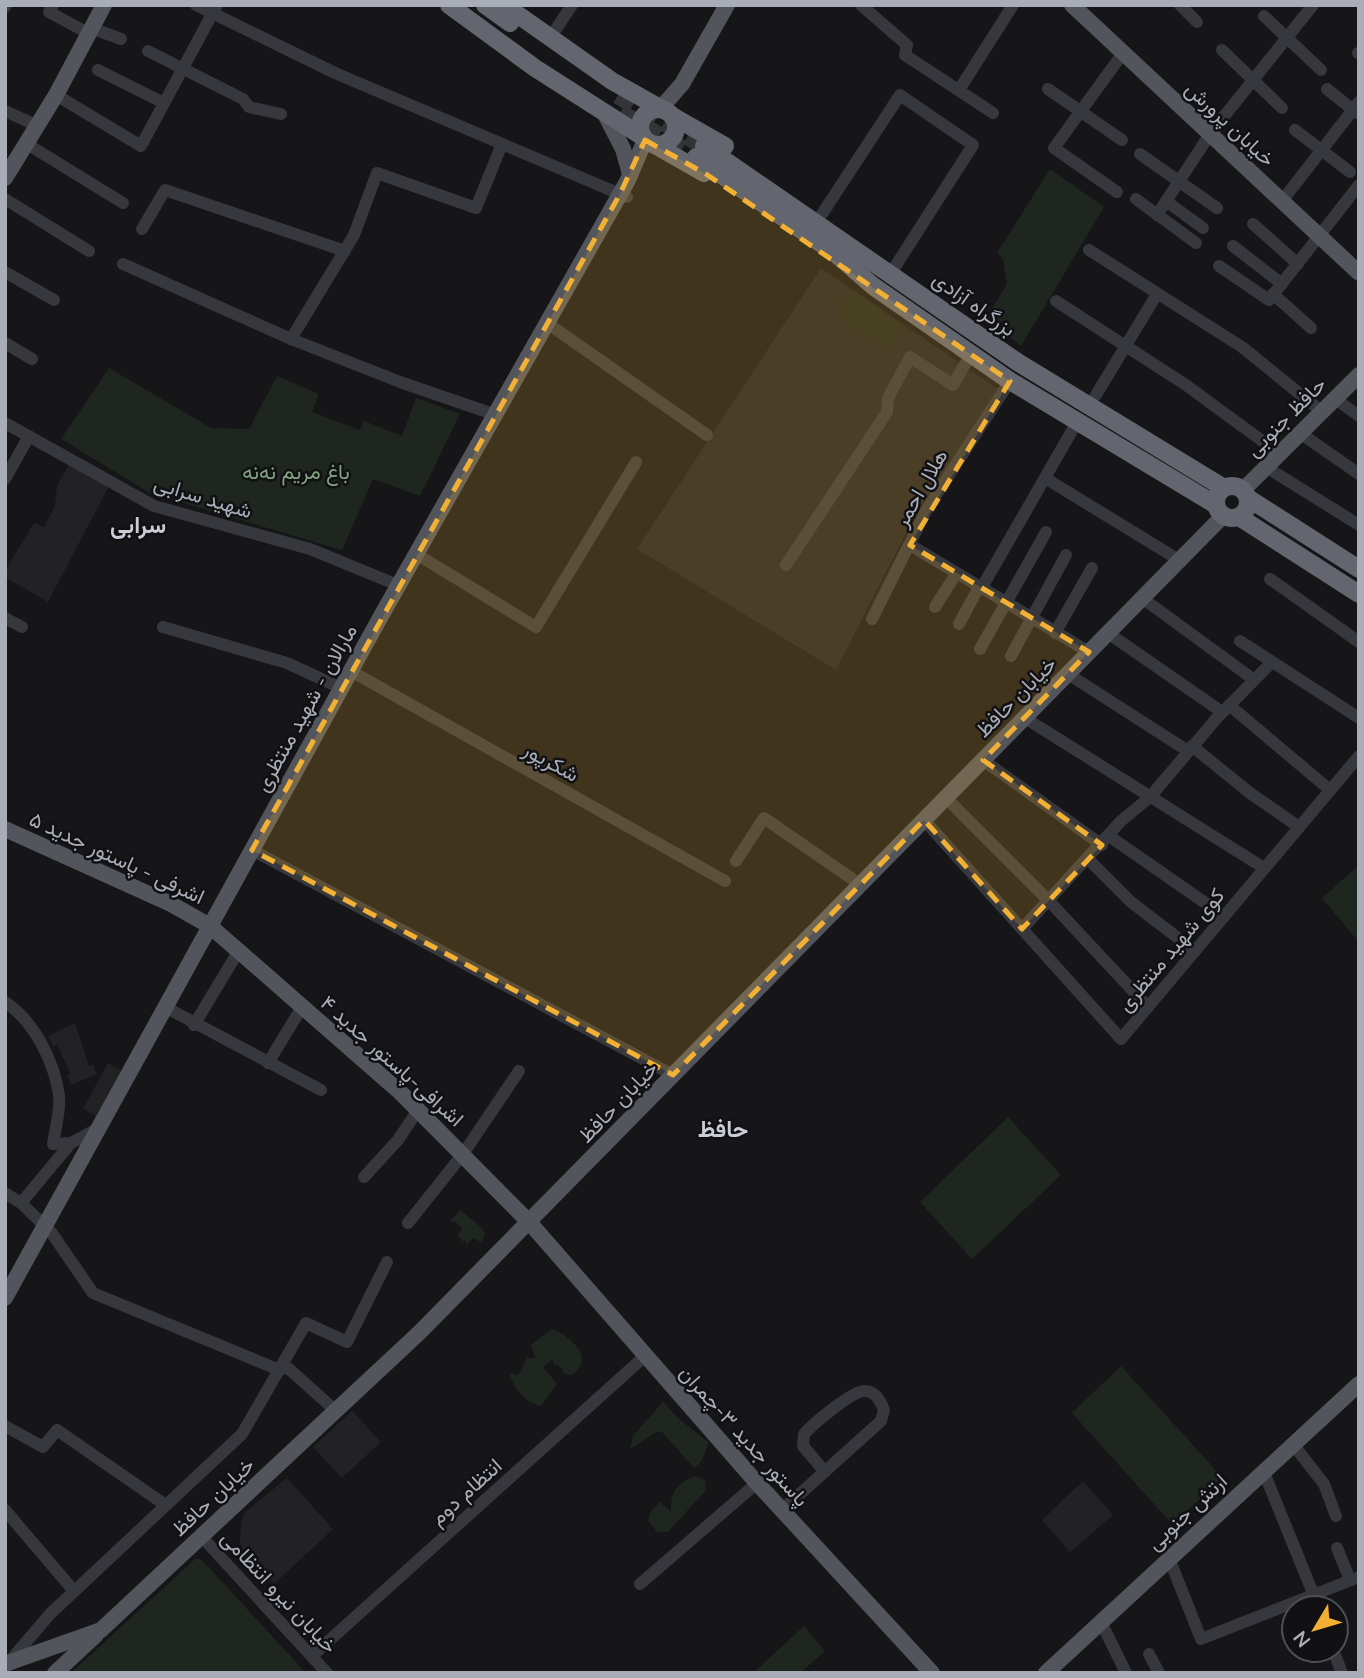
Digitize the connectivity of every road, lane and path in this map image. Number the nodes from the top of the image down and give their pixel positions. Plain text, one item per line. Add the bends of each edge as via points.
1 (53, 5) edge
2 (104, 5) edge
3 (196, 5) edge
4 (449, 5) edge
5 (464, 5) edge
6 (485, 5) edge
7 (504, 5) edge
8 (572, 5) edge
9 (727, 5) edge
10 (861, 5) edge
11 (1013, 5) edge
12 (1072, 5) edge
13 (1180, 5) edge
14 (1313, 5) edge
15 (215, 9) edge
16 (1264, 16) dead end
17 (1197, 22) dead end
18 (90, 31) junction
19 (550, 38) junction
20 (1287, 38) junction
21 (121, 39) dead end
22 (1222, 50) dead end
23 (148, 51) dead end
24 (1123, 53) junction
25 (183, 69) junction
26 (98, 70) dead end
27 (1321, 70) dead end
28 (1254, 80) junction
29 (1048, 89) dead end
30 (1327, 89) dead end
31 (959, 90) junction
32 (56, 96) junction
33 (639, 96) junction
34 (164, 103) junction
35 (611, 106) junction
36 (1282, 108) dead end
37 (1357, 109) edge
38 (5, 111) edge
39 (1081, 111) junction
40 (667, 112) junction
41 (993, 113) dead end
42 (281, 114) dead end
43 (622, 125) junction
44 (691, 125) junction
45 (38, 126) junction
46 (1295, 130) dead end
47 (1210, 134) junction
48 (1122, 140) dead end
49 (648, 141) junction
50 (27, 144) junction
51 (502, 144) junction
52 (1321, 150) junction
53 (1140, 154) dead end
54 (676, 155) junction
55 (1350, 172) dead end
56 (630, 174) junction
57 (5, 178) edge
58 (1180, 181) junction
59 (1359, 185) edge
60 (1117, 192) dead end
61 (624, 196) junction
62 (5, 199) edge
63 (1136, 199) dead end
64 (1167, 201) junction
65 (1282, 201) junction
66 (122, 203) dead end
67 (1217, 208) dead end
68 (822, 214) junction
69 (1157, 215) junction
70 (1253, 224) dead end
71 (1203, 228) dead end
72 (142, 229) dead end
73 (1320, 237) junction
74 (1196, 243) dead end
75 (1233, 246) dead end
76 (1089, 250) dead end
77 (89, 251) dead end
78 (345, 251) junction
79 (122, 264) dead end
80 (1298, 264) junction
81 (1219, 266) dead end
82 (5, 272) edge
83 (891, 273) junction
84 (1359, 273) edge
85 (873, 286) junction
86 (1275, 293) junction
87 (1157, 294) junction
88 (54, 300) dead end
89 (1056, 301) dead end
90 (547, 323) junction
91 (1311, 328) dead end
92 (291, 338) junction
93 (5, 343) edge
94 (1126, 345) junction
95 (971, 354) junction
96 (32, 359) dead end
97 (1359, 374) edge
98 (1010, 381) junction
99 (1096, 395) dead end
100 (1334, 398) junction
101 (1321, 411) junction
102 (496, 415) junction
103 (1359, 416) edge
104 (1077, 422) junction
105 (5, 423) edge
106 (1300, 433) junction
107 (707, 435) dead end
108 (29, 436) junction
109 (1280, 454) junction
110 (636, 462) dead end
111 (1266, 467) junction
112 (1359, 474) edge
113 (1045, 478) junction
114 (5, 479) edge
115 (1246, 494) junction
116 (1226, 506) junction
117 (1359, 525) edge
118 (1046, 532) dead end
119 (910, 545) junction
120 (418, 555) junction
121 (1066, 555) dead end
122 (1179, 560) junction
123 (786, 565) dead end
124 (1358, 567) edge
125 (1092, 568) dead end
126 (956, 574) junction
127 (1270, 579) dead end
128 (400, 586) junction
129 (980, 588) junction
130 (1359, 594) edge
131 (1142, 598) junction
132 (1005, 604) junction
133 (935, 607) dead end
134 (5, 618) edge
135 (872, 618) dead end
136 (1030, 619) junction
137 (958, 624) dead end
138 (22, 627) dead end
139 (163, 627) dead end
140 (1055, 633) junction
141 (1108, 633) junction
142 (1240, 641) dead end
143 (1359, 642) edge
144 (980, 649) dead end
145 (1089, 652) junction
146 (1011, 656) dead end
147 (1272, 662) junction
148 (1068, 674) junction
149 (358, 675) dead end
150 (1253, 679) junction
151 (341, 688) junction
152 (1225, 709) junction
153 (1025, 718) junction
154 (1359, 718) edge
155 (1190, 749) junction
156 (1359, 756) edge
157 (983, 760) junction
158 (1330, 790) junction
159 (946, 797) junction
160 (1150, 797) junction
161 (923, 820) junction
162 (1299, 827) junction
163 (5, 829) edge
164 (5, 837) edge
165 (1105, 841) junction
166 (252, 850) junction
167 (1088, 859) junction
168 (736, 861) dead end
169 (1264, 868) junction
170 (725, 881) dead end
171 (862, 885) junction
172 (1049, 901) junction
173 (1224, 916) junction
174 (1022, 929) junction
175 (212, 932) junction
176 (1195, 951) junction
177 (238, 952) junction
178 (5, 1002) edge
179 (166, 1007) junction
180 (302, 1007) junction
181 (1148, 1007) junction
182 (194, 1024) junction
183 (268, 1063) junction
184 (519, 1071) dead end
185 (673, 1075) junction
186 (321, 1090) dead end
187 (418, 1110) junction
188 (99, 1128) junction
189 (71, 1143) junction
190 (463, 1154) junction
191 (365, 1177) dead end
192 (5, 1193) edge
193 (21, 1203) junction
194 (408, 1223) dead end
195 (530, 1223) junction
196 (45, 1226) junction
197 (387, 1262) dead end
198 (5, 1298) edge
199 (645, 1356) junction
200 (277, 1369) junction
201 (1359, 1385) edge
202 (335, 1411) junction
203 (5, 1426) edge
204 (1292, 1443) junction
205 (1263, 1470) junction
206 (825, 1472) junction
207 (757, 1483) junction
208 (164, 1504) junction
209 (5, 1510) edge
210 (782, 1510) junction
211 (1336, 1516) dead end
212 (202, 1537) junction
213 (1337, 1548) dead end
214 (1169, 1558) junction
215 (1354, 1579) edge
216 (640, 1584) dead end
217 (74, 1591) junction
218 (1314, 1594) edge
219 (1316, 1594) edge
220 (1280, 1608) edge
221 (1101, 1622) junction
222 (101, 1630) junction
223 (1149, 1654) dead end
224 (312, 1656) junction
225 (7, 1663) edge
226 (55, 1673) edge
227 (327, 1673) edge
228 (932, 1673) edge
229 (1046, 1673) edge
230 (1126, 1673) edge
231 (1159, 1673) edge

1 - 18 street via 49,12
2 - 18 main road
3 - 15 street
4 - 35 highway
5 - 35 highway
6 - 35 highway
7 - 19 highway
8 - 19 street
9 - 40 main road
10 - 31 street via 907,45 905,55
11 - 31 street
12 - 24 main road, خیابان پرورش
13 - 17 street
14 - 20 street
15 - 25 street
15 - 51 street via 335,73
16 - 20 street
18 - 21 street
18 - 32 main road
19 - 33 highway
20 - 27 street
20 - 28 street
22 - 28 street
23 - 25 street
24 - 39 street
24 - 47 main road, خیابان پرورش
25 - 34 street
25 - 42 street via 243,99 249,107
26 - 34 street
28 - 36 street
28 - 47 street
29 - 39 street
30 - 37 street
31 - 41 street
32 - 34 street via 141,146
32 - 45 main road
33 - 40 highway
33 - 43 highway via 636,117
35 - 43 highway, بزرگراه آزادی
35 - 56 main road
37 - 52 street
38 - 45 street
39 - 48 street
39 - 60 street via 1054,148
40 - 44 highway
40 - 49 highway via 649,110 642,117 640,128
40 - 49 highway via 677,127 674,137 666,144
43 - 49 highway, بزرگراه آزادی
44 - 54 highway via 677,136
44 - 68 highway
45 - 50 main road
46 - 52 street
47 - 58 street
47 - 65 main road, خیابان پرورش
49 - 54 highway, بزرگراه آزادی
49 - 56 main road, مارالان - شهید منتظری
50 - 57 main road
50 - 66 street
51 - 61 street
51 - 78 street via 476,208 377,173
52 - 55 street
52 - 65 street
53 - 58 street
54 - 85 highway, بزرگراه آزادی
56 - 61 main road, مارالان - شهید منتظری
58 - 64 street
58 - 67 street
59 - 73 street
61 - 90 main road, مارالان - شهید منتظری
62 - 77 street
63 - 69 street
64 - 69 street
64 - 71 street
65 - 73 main road, خیابان پرورش
68 - 83 highway
68 - 83 street via 900,95 973,145
69 - 74 street
70 - 80 street
72 - 78 street via 165,190
73 - 80 street
73 - 84 main road, خیابان پرورش
75 - 86 street
76 - 87 street
78 - 92 street
79 - 92 street
80 - 86 street
81 - 86 street
82 - 88 street
83 - 85 highway, بزرگراه آزادی via 700,152
83 - 116 highway, بزرگراه آزادی
85 - 95 highway, بزرگراه آزادی
86 - 91 street
87 - 94 street
87 - 101 street via 1242,347
89 - 94 street
90 - 102 main road, مارالان - شهید منتظری
90 - 107 street
92 - 102 street
93 - 96 street
94 - 99 street
94 - 109 street
95 - 98 highway, بزرگراه آزادی
95 - 123 street via 953,385 910,357 888,398 887,412
97 - 100 main road, حافظ جنوبی
98 - 104 highway, بزرگراه آزادی
98 - 119 street, هلال احمر via 927,509
100 - 101 main road, حافظ جنوبی
100 - 103 street
101 - 106 main road, حافظ جنوبی
102 - 120 main road, مارالان - شهید منتظری
104 - 113 street
104 - 116 highway, بزرگراه آزادی
105 - 108 street, شهید سرابی
106 - 109 main road, حافظ جنوبی
106 - 112 street
108 - 114 street
108 - 128 street, شهید سرابی via 154,506 310,549
109 - 111 main road, حافظ جنوبی
110 - 120 street via 536,627
111 - 115 main road, حافظ جنوبی
111 - 117 street
113 - 122 street
113 - 129 street
115 - 116 highway via 1234,486
115 - 116 highway via 1247,509
115 - 124 highway
116 - 122 main road, خیابان حافظ
116 - 130 highway, بزرگراه آزادی
118 - 132 street
119 - 126 street
119 - 135 street, هلال احمر
120 - 128 main road, مارالان - شهید منتظری
121 - 136 street
122 - 131 main road, خیابان حافظ
125 - 140 street
126 - 129 street
126 - 133 street
127 - 143 street
128 - 151 main road, مارالان - شهید منتظری
129 - 132 street
129 - 137 street
131 - 141 main road, خیابان حافظ
131 - 150 street
132 - 136 street
132 - 144 street
134 - 138 street
136 - 140 street
136 - 146 street
139 - 151 street via 286,663
140 - 145 street
141 - 145 main road, خیابان حافظ
141 - 152 street
142 - 147 street
145 - 148 main road, خیابان حافظ
147 - 150 street
147 - 154 street
148 - 153 main road, خیابان حافظ
148 - 155 street
149 - 170 street, شکرپور
150 - 152 street
151 - 166 main road, مارالان - شهید منتظری
152 - 155 street
152 - 158 street
153 - 157 main road, خیابان حافظ
153 - 160 street
155 - 160 street
155 - 162 street
156 - 158 street, کوی شهید منتظری
157 - 159 main road, خیابان حافظ
157 - 165 street
158 - 162 street, کوی شهید منتظری
159 - 161 main road, خیابان حافظ
159 - 172 street
160 - 165 street
160 - 169 street
161 - 171 main road, خیابان حافظ
161 - 174 street, کوی شهید منتظری
162 - 169 street, کوی شهید منتظری
163 - 175 main road, اشرفی - پاستور جدید ۵ via 171,904
164 - 175 main road, اشرفی - پاستور جدید ۵
165 - 167 street
165 - 173 street
166 - 175 main road, مارالان - شهید منتظری
166 - 185 street
167 - 172 street
167 - 176 street via 1131,902
168 - 171 street via 764,818
169 - 173 street, کوی شهید منتظری
171 - 185 main road, خیابان حافظ
172 - 174 street
172 - 181 street
173 - 176 street, کوی شهید منتظری
174 - 181 street, کوی شهید منتظری via 1121,1039
175 - 177 main road, اشرافی-پاستور جدید ۴
175 - 179 main road, مارالان - شهید منتظری
176 - 181 street, کوی شهید منتظری
177 - 180 main road, اشرافی-پاستور جدید ۴
177 - 182 street
178 - 189 street via 16,1009 45,1048 59,1096 53,1144
179 - 182 street
179 - 188 main road, مارالان - شهید منتظری
180 - 183 street
180 - 187 main road, اشرافی-پاستور جدید ۴
182 - 183 street
183 - 186 street
184 - 190 street
185 - 195 main road, خیابان حافظ
187 - 190 main road, اشرافی-پاستور جدید ۴
187 - 191 street
188 - 189 street
188 - 196 main road, مارالان - شهید منتظری
189 - 193 street
190 - 194 street
190 - 195 main road, اشرافی-پاستور جدید ۴
192 - 193 street
193 - 196 street
195 - 199 main road, پاستور جدید ۳-چمران
195 - 202 main road, خیابان حافظ
196 - 198 main road, مارالان - شهید منتظری
196 - 200 street via 93,1293
197 - 200 street via 347,1342 306,1322
199 - 207 main road, پاستور جدید ۳-چمران
199 - 224 street, انتظام دوم
200 - 202 street via 288,1368
200 - 208 street via 242,1434
201 - 204 main road, ارتش جنوبی
202 - 212 main road, خیابان حافظ
203 - 208 street via 43,1447 57,1430
204 - 205 main road, ارتش جنوبی
204 - 211 street via 1324,1483
205 - 214 main road, ارتش جنوبی
205 - 218 street
206 - 206 street via 881,1421 882,1405 872,1392 855,1394 802,1438 803,1446
206 - 210 street
207 - 210 main road, پاستور جدید ۳-چمران
207 - 216 street
208 - 217 street
209 - 217 street
210 - 228 main road, پاستور جدید ۳-چمران
212 - 222 main road, خیابان حافظ
212 - 224 street, خیابان نیرو انتظامی
213 - 215 street
214 - 220 street via 1200,1639
214 - 221 main road, ارتش جنوبی
215 - 219 street
217 - 225 street
221 - 229 main road, ارتش جنوبی
221 - 230 street
222 - 225 main road, خیابان حافظ
222 - 226 main road
223 - 231 street
224 - 227 street, خیابان نیرو انتظامی

